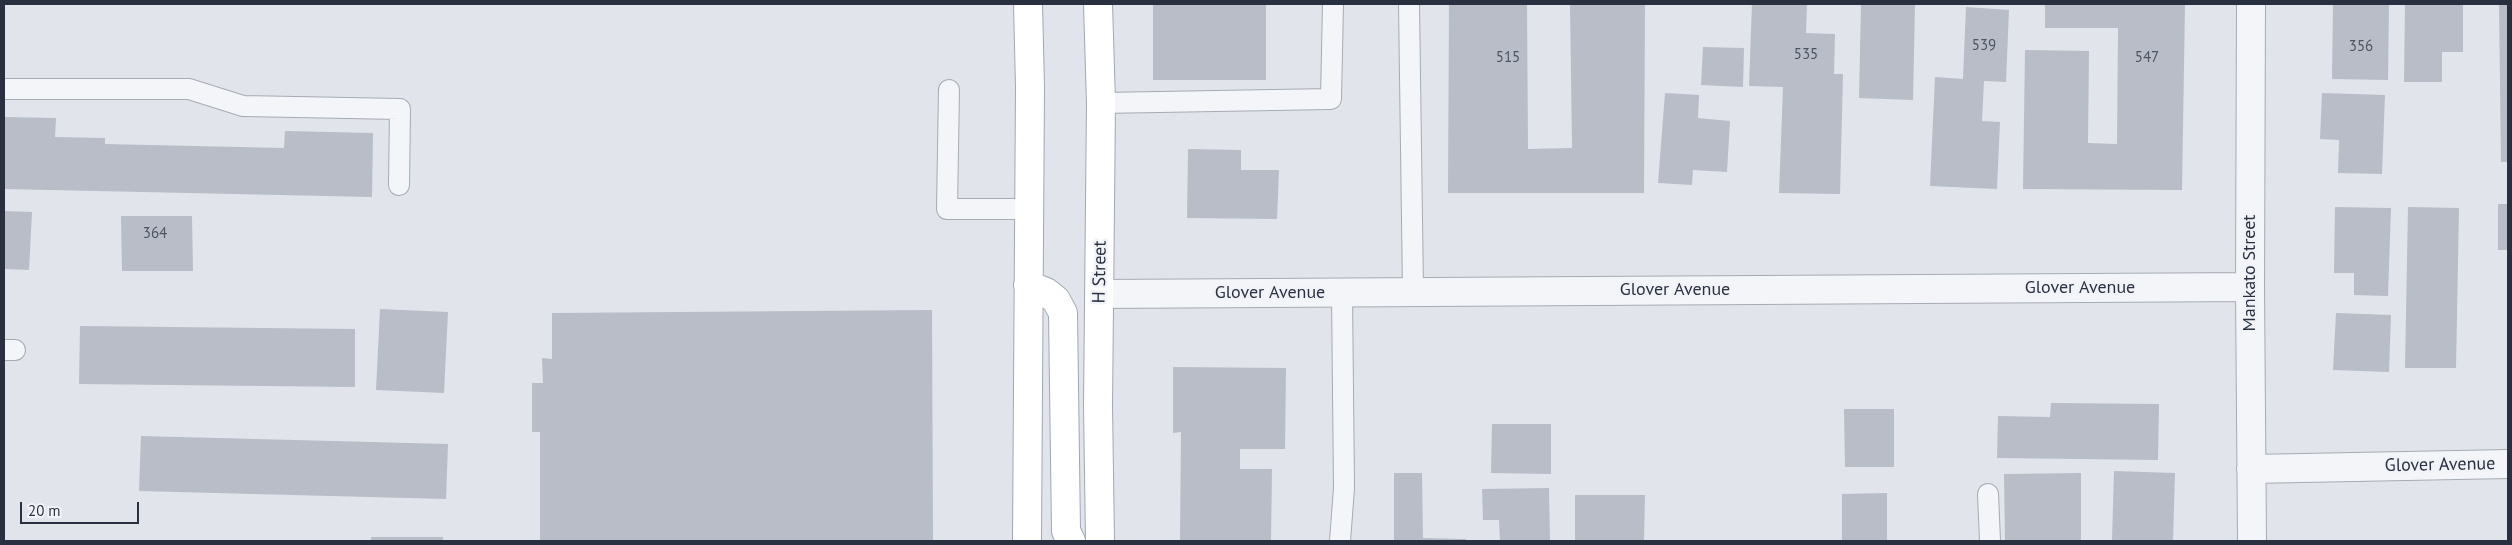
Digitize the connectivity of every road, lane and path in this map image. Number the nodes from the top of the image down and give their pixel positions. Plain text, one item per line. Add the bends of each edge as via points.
1 (1028, 4) edge
2 (1098, 4) edge
3 (1333, 4) edge
4 (1409, 4) edge
5 (2251, 4) edge
6 (4, 89) edge
7 (950, 90) dead end
8 (1102, 104) junction
9 (399, 185) dead end
10 (1028, 209) junction
11 (1028, 285) junction
12 (2250, 287) junction
13 (1413, 291) junction
14 (1342, 293) junction
15 (1100, 294) junction
16 (2508, 464) edge
17 (2251, 469) junction
18 (1988, 494) dead end
19 (1027, 541) edge
20 (1071, 541) edge
21 (1100, 541) edge
22 (1340, 541) edge
23 (1990, 541) edge
24 (2252, 541) edge

1 - 10 main road
2 - 8 main road, H Street
3 - 8 lane via 1331,99
4 - 13 lane
5 - 12 street, Mankato Street
6 - 9 lane via 188,89 243,106 400,109
7 - 10 lane via 947,209
8 - 15 main road, H Street
10 - 11 main road
11 - 19 main road
11 - 20 main road via 1056,300 1063,313 1066,531
12 - 13 street, Glover Avenue
12 - 17 street, Mankato Street
13 - 14 street, Glover Avenue
14 - 15 street, Glover Avenue
14 - 22 lane via 1344,488
15 - 21 main road, H Street
16 - 17 street, Glover Avenue
17 - 24 street, Mankato Street
18 - 23 lane

